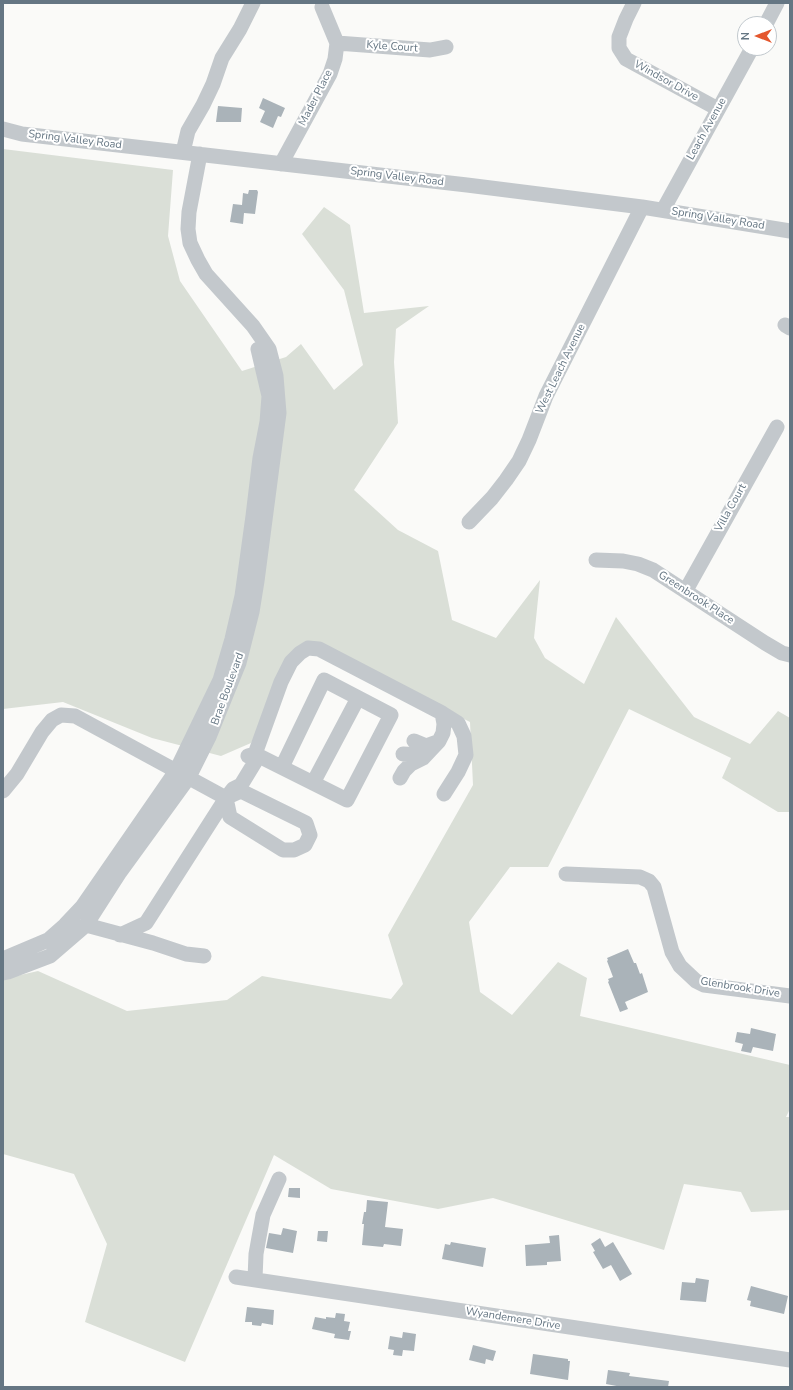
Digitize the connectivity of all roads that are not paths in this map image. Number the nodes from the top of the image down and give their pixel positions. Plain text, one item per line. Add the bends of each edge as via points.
1 (253, 3) edge
2 (634, 3) edge
3 (777, 3) edge
4 (322, 7) dead end
5 (770, 16) edge
6 (337, 43) junction
7 (446, 47) dead end
8 (748, 56) edge
9 (718, 109) junction
10 (3, 129) edge
11 (183, 152) junction
12 (200, 154) junction
13 (281, 164) junction
14 (642, 207) junction
15 (663, 210) junction
16 (790, 231) edge
17 (777, 426) dead end
18 (469, 522) dead end
19 (596, 560) dead end
20 (686, 590) junction
21 (790, 655) edge
22 (358, 698) junction
23 (442, 712) junction
24 (414, 741) dead end
25 (440, 741) junction
26 (255, 754) junction
27 (403, 754) dead end
28 (282, 767) junction
29 (182, 774) junction
30 (400, 778) dead end
31 (313, 783) junction
32 (3, 791) edge
33 (229, 793) junction
34 (444, 794) dead end
35 (566, 874) dead end
36 (146, 923) junction
37 (86, 925) junction
38 (120, 935) junction
39 (154, 943) junction
40 (204, 956) dead end
41 (3, 959) edge
42 (3, 973) edge
43 (790, 996) edge
44 (279, 1179) dead end
45 (236, 1277) dead end
46 (255, 1280) junction
47 (790, 1360) edge

1 - 11 street via 222,58 213,84 188,132
2 - 9 street, Windsor Drive via 619,37 619,48 626,58
3 - 5 street
4 - 6 street
6 - 7 street, Kyle Court via 430,50
6 - 13 street, Mader Place via 330,74
8 - 9 street, Leach Avenue
9 - 15 street, Leach Avenue
10 - 11 street, Spring Valley Road via 22,134
11 - 12 street, Spring Valley Road
12 - 13 street, Spring Valley Road
12 - 29 street, Brae Boulevard via 189,212 190,243 206,274 252,326 269,350 276,376 279,413 257,581 239,663 209,737
13 - 14 street, Spring Valley Road
14 - 15 street, Spring Valley Road
14 - 18 street, West Leach Avenue via 546,396 519,461 492,498
15 - 16 street, Spring Valley Road
17 - 20 street, Villa Court
19 - 20 street, Greenbrook Place via 638,564 654,570
20 - 21 street, Greenbrook Place via 765,643
22 - 28 street via 324,680
22 - 31 street
22 - 31 street via 391,715 347,800
23 - 25 street via 444,724
23 - 26 street via 319,649 308,648 291,662 281,682
23 - 34 street via 458,723 464,736 466,755
24 - 25 street via 426,746
25 - 27 street via 422,755
25 - 30 street via 423,758 411,764
26 - 28 street
26 - 33 street via 247,756
28 - 31 street
29 - 32 street via 75,716 61,715 52,720 42,732 17,774
29 - 33 street
29 - 37 street, Brae Boulevard
29 - 41 street, Brae Boulevard via 65,925 48,940
33 - 33 street via 230,817 283,850 294,850 306,845 310,835 306,822 241,790
33 - 36 street
35 - 43 street, Glenbrook Drive via 640,877 649,881 654,887 672,952 680,966 696,981 704,985
36 - 38 street
36 - 39 street via 147,933
37 - 38 street
37 - 42 street, Brae Boulevard via 50,956
38 - 39 street
39 - 40 street via 186,954
44 - 46 street via 263,1215 256,1254
45 - 46 street, Wyandemere Drive
46 - 47 street, Wyandemere Drive

